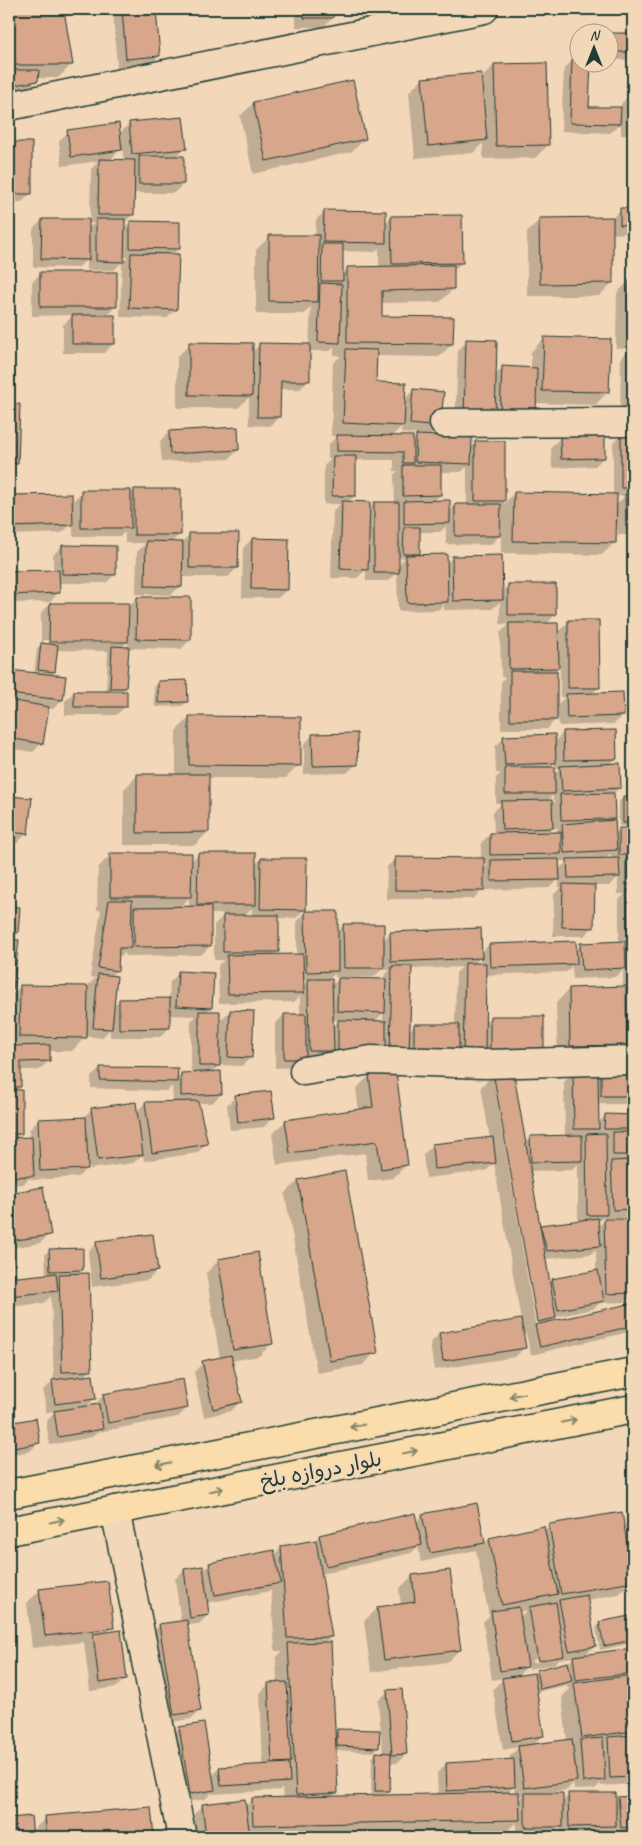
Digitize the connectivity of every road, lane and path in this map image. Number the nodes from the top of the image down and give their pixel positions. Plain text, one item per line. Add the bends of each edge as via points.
1 (484, 9) edge
2 (9, 106) edge
3 (633, 422) edge
4 (444, 423) dead end
5 (633, 1060) edge
6 (304, 1071) dead end
7 (633, 1372) edge
8 (633, 1409) edge
9 (9, 1494) edge
10 (115, 1510) junction
11 (9, 1531) edge
12 (182, 1837) edge

1 - 2 street
3 - 4 street
5 - 6 street via 485,1064 371,1060
7 -> 9 main road, بلوار دروازه بلخ
10 -> 8 main road, بلوار دروازه بلخ
11 -> 10 main road, بلوار دروازه بلخ
10 - 12 street

